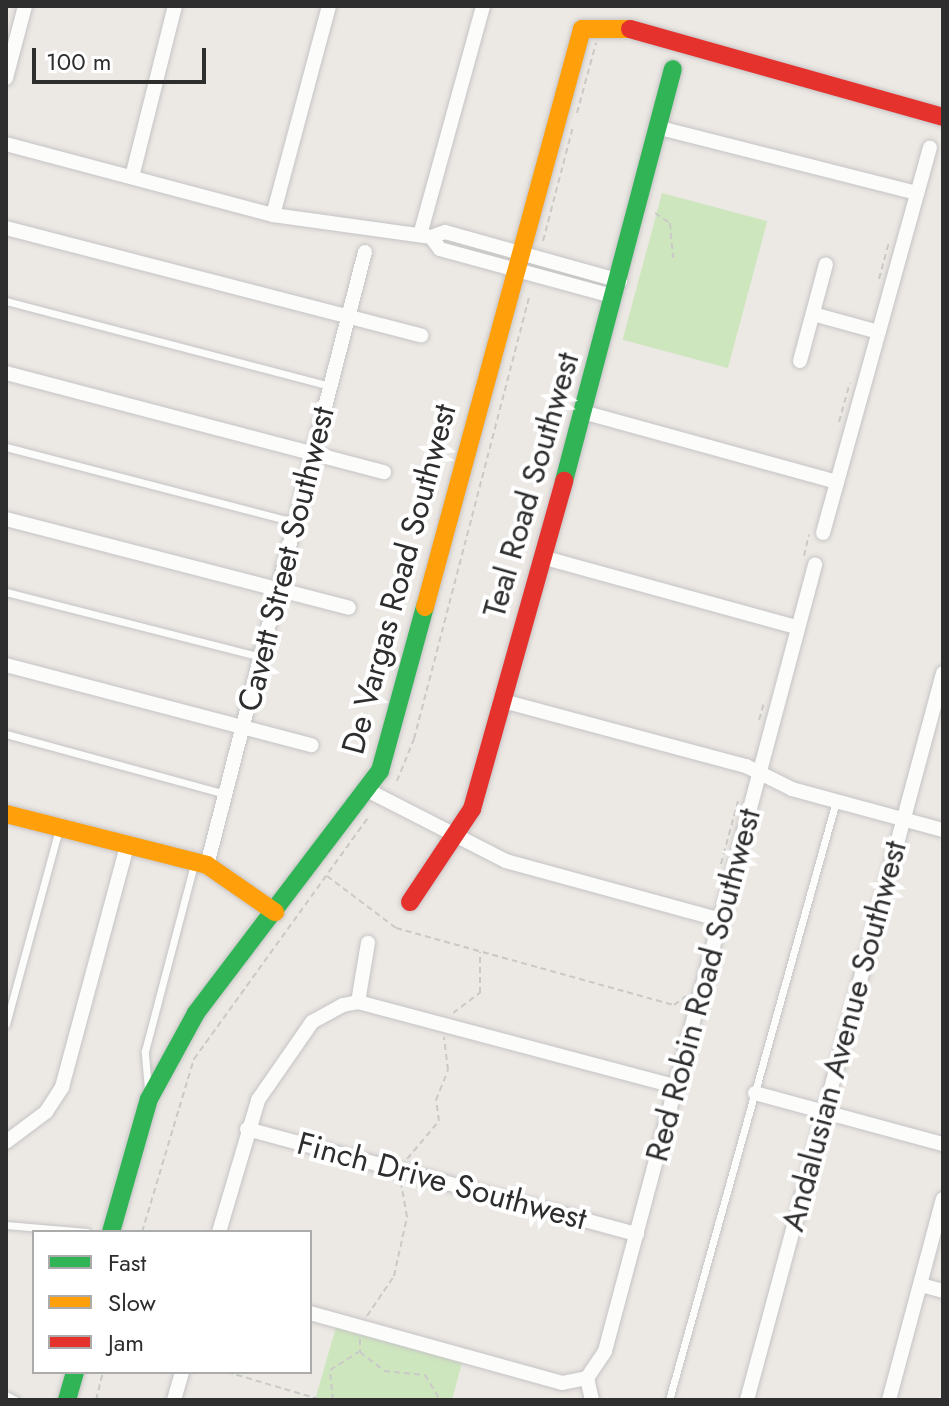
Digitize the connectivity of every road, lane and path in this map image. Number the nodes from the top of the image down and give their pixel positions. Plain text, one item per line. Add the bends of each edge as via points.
1 (25, 6) edge
2 (175, 6) edge
3 (329, 6) edge
4 (483, 6) edge
5 (593, 32) junction
6 (673, 69) dead end
7 (6, 78) edge
8 (943, 117) edge
9 (660, 128) junction
10 (6, 144) edge
11 (930, 148) dead end
12 (132, 177) junction
13 (917, 193) junction
14 (655, 213) dead end
15 (273, 215) junction
16 (6, 228) edge
17 (426, 236) junction
18 (543, 241) dead end
19 (365, 252) dead end
20 (673, 258) dead end
21 (517, 262) junction
22 (826, 264) dead end
23 (618, 289) junction
24 (530, 295) dead end
25 (6, 301) edge
26 (813, 314) junction
27 (348, 317) junction
28 (879, 332) junction
29 (421, 335) dead end
30 (800, 361) dead end
31 (6, 373) edge
32 (330, 386) junction
33 (583, 412) junction
34 (6, 447) edge
35 (313, 455) junction
36 (384, 472) dead end
37 (837, 482) junction
38 (6, 519) edge
39 (295, 522) junction
40 (817, 532) joint
41 (542, 557) junction
42 (809, 565) joint
43 (278, 591) junction
44 (6, 592) edge
45 (349, 608) dead end
46 (797, 627) junction
47 (261, 657) junction
48 (6, 665) edge
49 (943, 673) edge
50 (503, 701) junction
51 (243, 727) junction
52 (6, 734) edge
53 (312, 745) dead end
54 (759, 771) junction
55 (397, 781) dead end
56 (367, 790) junction
57 (225, 794) junction
58 (836, 801) junction
59 (6, 814) edge
60 (368, 818) dead end
61 (902, 819) junction
62 (59, 828) junction
63 (943, 830) edge
64 (456, 836) junction
65 (127, 846) junction
66 (201, 864) junction
67 (327, 876) junction
68 (410, 902) dead end
69 (275, 912) junction
70 (718, 919) junction
71 (368, 943) dead end
72 (481, 951) junction
73 (691, 989) dead end
74 (358, 1002) junction
75 (449, 1018) dead end
76 (6, 1024) edge
77 (446, 1032) dead end
78 (677, 1087) junction
79 (755, 1093) junction
80 (149, 1099) junction
81 (823, 1111) junction
82 (247, 1129) junction
83 (6, 1142) edge
84 (943, 1144) edge
85 (405, 1164) dead end
86 (402, 1177) dead end
87 (943, 1199) edge
88 (6, 1225) edge
89 (64, 1230) edge
90 (112, 1230) edge
91 (143, 1230) edge
92 (220, 1230) edge
93 (637, 1234) junction
94 (921, 1285) junction
95 (943, 1291) edge
96 (312, 1314) edge
97 (364, 1320) dead end
98 (360, 1334) dead end
99 (360, 1352) junction
100 (74, 1374) edge
101 (102, 1374) edge
102 (181, 1374) edge
103 (234, 1374) edge
104 (587, 1378) junction
105 (6, 1395) edge
106 (16, 1400) edge
107 (67, 1400) edge
108 (96, 1400) edge
109 (174, 1400) edge
110 (322, 1400) edge
111 (333, 1400) edge
112 (440, 1400) edge
113 (592, 1400) edge
114 (669, 1400) edge
115 (747, 1400) edge
116 (889, 1400) edge

1 - 7 street
2 - 12 street
3 - 15 street
4 - 17 street
5 - 8 street via 618,26
5 - 18 path
5 - 21 street, De Vargas Road Southwest via 573,48
6 - 9 street, Teal Road Southwest
9 - 13 street
9 - 23 street, Teal Road Southwest
10 - 12 street
11 - 13 street
12 - 15 street
13 - 28 street
14 - 20 path via 670,223
15 - 17 street
16 - 27 street
17 - 21 street via 445,232
19 - 27 street, Cavett Street Southwest
21 - 23 street
21 - 56 street, De Vargas Road Southwest via 380,771
22 - 26 street
23 - 33 street, Teal Road Southwest
24 - 55 path via 435,663
25 - 32 lane
26 - 28 street
26 - 30 street
27 - 29 street
27 - 32 street, Cavett Street Southwest
28 - 37 street
31 - 35 street
32 - 35 street, Cavett Street Southwest
33 - 37 street
33 - 41 street, Teal Road Southwest
34 - 39 lane
35 - 36 street
35 - 39 street, Cavett Street Southwest
37 - 40 street
38 - 43 street
39 - 43 street, Cavett Street Southwest
40 - 42 path
41 - 46 street
41 - 50 street, Teal Road Southwest
42 - 46 street, Red Robin Road Southwest
43 - 45 street
43 - 47 street, Cavett Street Southwest
44 - 47 lane
46 - 54 street, Red Robin Road Southwest
47 - 51 street, Cavett Street Southwest
48 - 51 street
49 - 61 street, Andalusian Avenue Southwest
50 - 54 street
50 - 64 street, Teal Road Southwest via 472,809
51 - 53 street
51 - 57 street, Cavett Street Southwest
52 - 57 lane
54 - 58 street
54 - 70 street, Red Robin Road Southwest
56 - 64 street
56 - 69 street, De Vargas Road Southwest
57 - 66 street, Cavett Street Southwest
58 - 61 street
58 - 79 lane
59 - 62 street
60 - 67 path
61 - 63 street
61 - 81 street, Andalusian Avenue Southwest
62 - 65 street
62 - 76 lane
64 - 68 street, Teal Road Southwest
64 - 70 street via 506,861
65 - 66 street
65 - 83 street via 62,1087 46,1112
66 - 69 street
66 - 80 lane via 145,1051
67 - 72 path via 396,928
67 - 91 path via 194,1059
69 - 80 street, De Vargas Road Southwest via 196,1013
70 - 78 street, Red Robin Road Southwest
71 - 74 street
72 - 73 path via 674,1005
72 - 75 path via 480,993
74 - 78 street
74 - 82 street via 312,1022 273,1074
77 - 85 path via 439,1121
78 - 93 street, Red Robin Road Southwest
79 - 81 street
79 - 114 lane
80 - 90 street, De Vargas Road Southwest
81 - 84 street
81 - 115 street, Andalusian Avenue Southwest
82 - 92 street
82 - 93 street, Finch Drive Southwest
86 - 97 path via 407,1217 394,1276
87 - 94 street
88 - 89 lane
93 - 104 street, Red Robin Road Southwest via 605,1351
94 - 95 street
94 - 116 street
96 - 104 street via 562,1383
98 - 99 path
99 - 111 path via 330,1370
99 - 112 path via 390,1374 425,1375
100 - 107 street
101 - 108 path
102 - 109 street
103 - 110 path
104 - 113 street
105 - 106 lane

